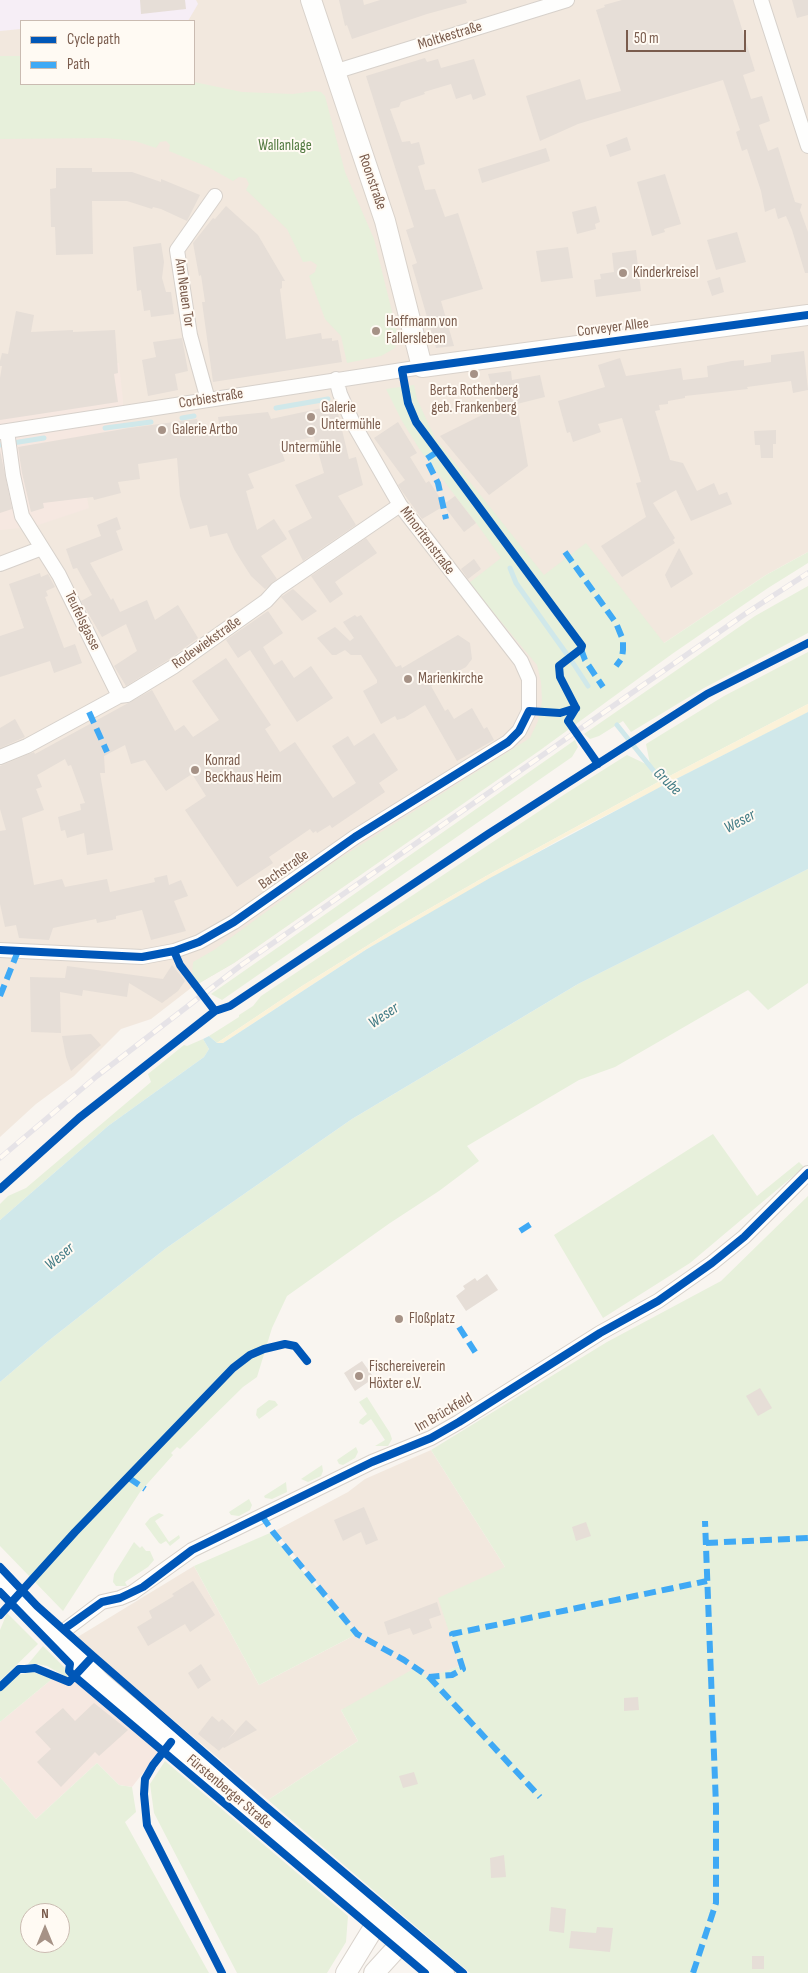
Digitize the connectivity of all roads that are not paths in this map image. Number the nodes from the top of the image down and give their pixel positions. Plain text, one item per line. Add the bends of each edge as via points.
1 (310, 0) edge
2 (567, 0) edge
3 (761, 0) edge
4 (334, 72) junction
5 (808, 146) edge
6 (215, 196) dead end
7 (808, 315) edge
8 (422, 367) junction
9 (336, 380) junction
10 (208, 400) junction
11 (6, 438) edge
12 (400, 505) junction
13 (42, 548) junction
14 (0, 564) edge
15 (529, 694) joint
16 (119, 696) junction
17 (0, 757) edge
18 (0, 950) edge
19 (808, 1173) edge
20 (0, 1580) edge
21 (56, 1637) junction
22 (379, 1919) junction
23 (404, 1940) junction
24 (346, 1973) edge
25 (374, 1973) edge
26 (444, 1973) edge

1 - 4 street, Roonstraße
2 - 4 street, Moltkestraße
3 - 5 street
4 - 8 street, Roonstraße via 385,221
6 - 10 street, Am Neuen Tor via 178,250 190,335
7 - 8 street, Corveyer Allee
8 - 9 street, Corbiestraße
9 - 10 street, Corbiestraße
9 - 12 street, Minoritenstraße via 353,423
10 - 11 street, Corbiestraße
11 - 13 street, Teufelsgasse via 18,504
12 - 15 street, Minoritenstraße via 521,661 529,679
12 - 16 street, Rodewiekstraße via 292,578 266,601 194,652 127,695
13 - 14 street
13 - 16 street, Teufelsgasse via 59,575
15 - 18 street, Bachstraße via 526,718 508,742 356,837 234,922 199,942 174,951 142,956
16 - 17 street, Rodewiekstraße
19 - 21 street, Im Brückfeld via 744,1237 658,1301 600,1333 431,1438 372,1462 192,1550 132,1594 102,1602
20 - 21 street, Fürstenberger Straße
21 - 22 street, Fürstenberger Straße via 135,1712
22 - 23 street, Fürstenberger Straße
22 - 24 street
23 - 25 street
23 - 26 street, Fürstenberger Straße

